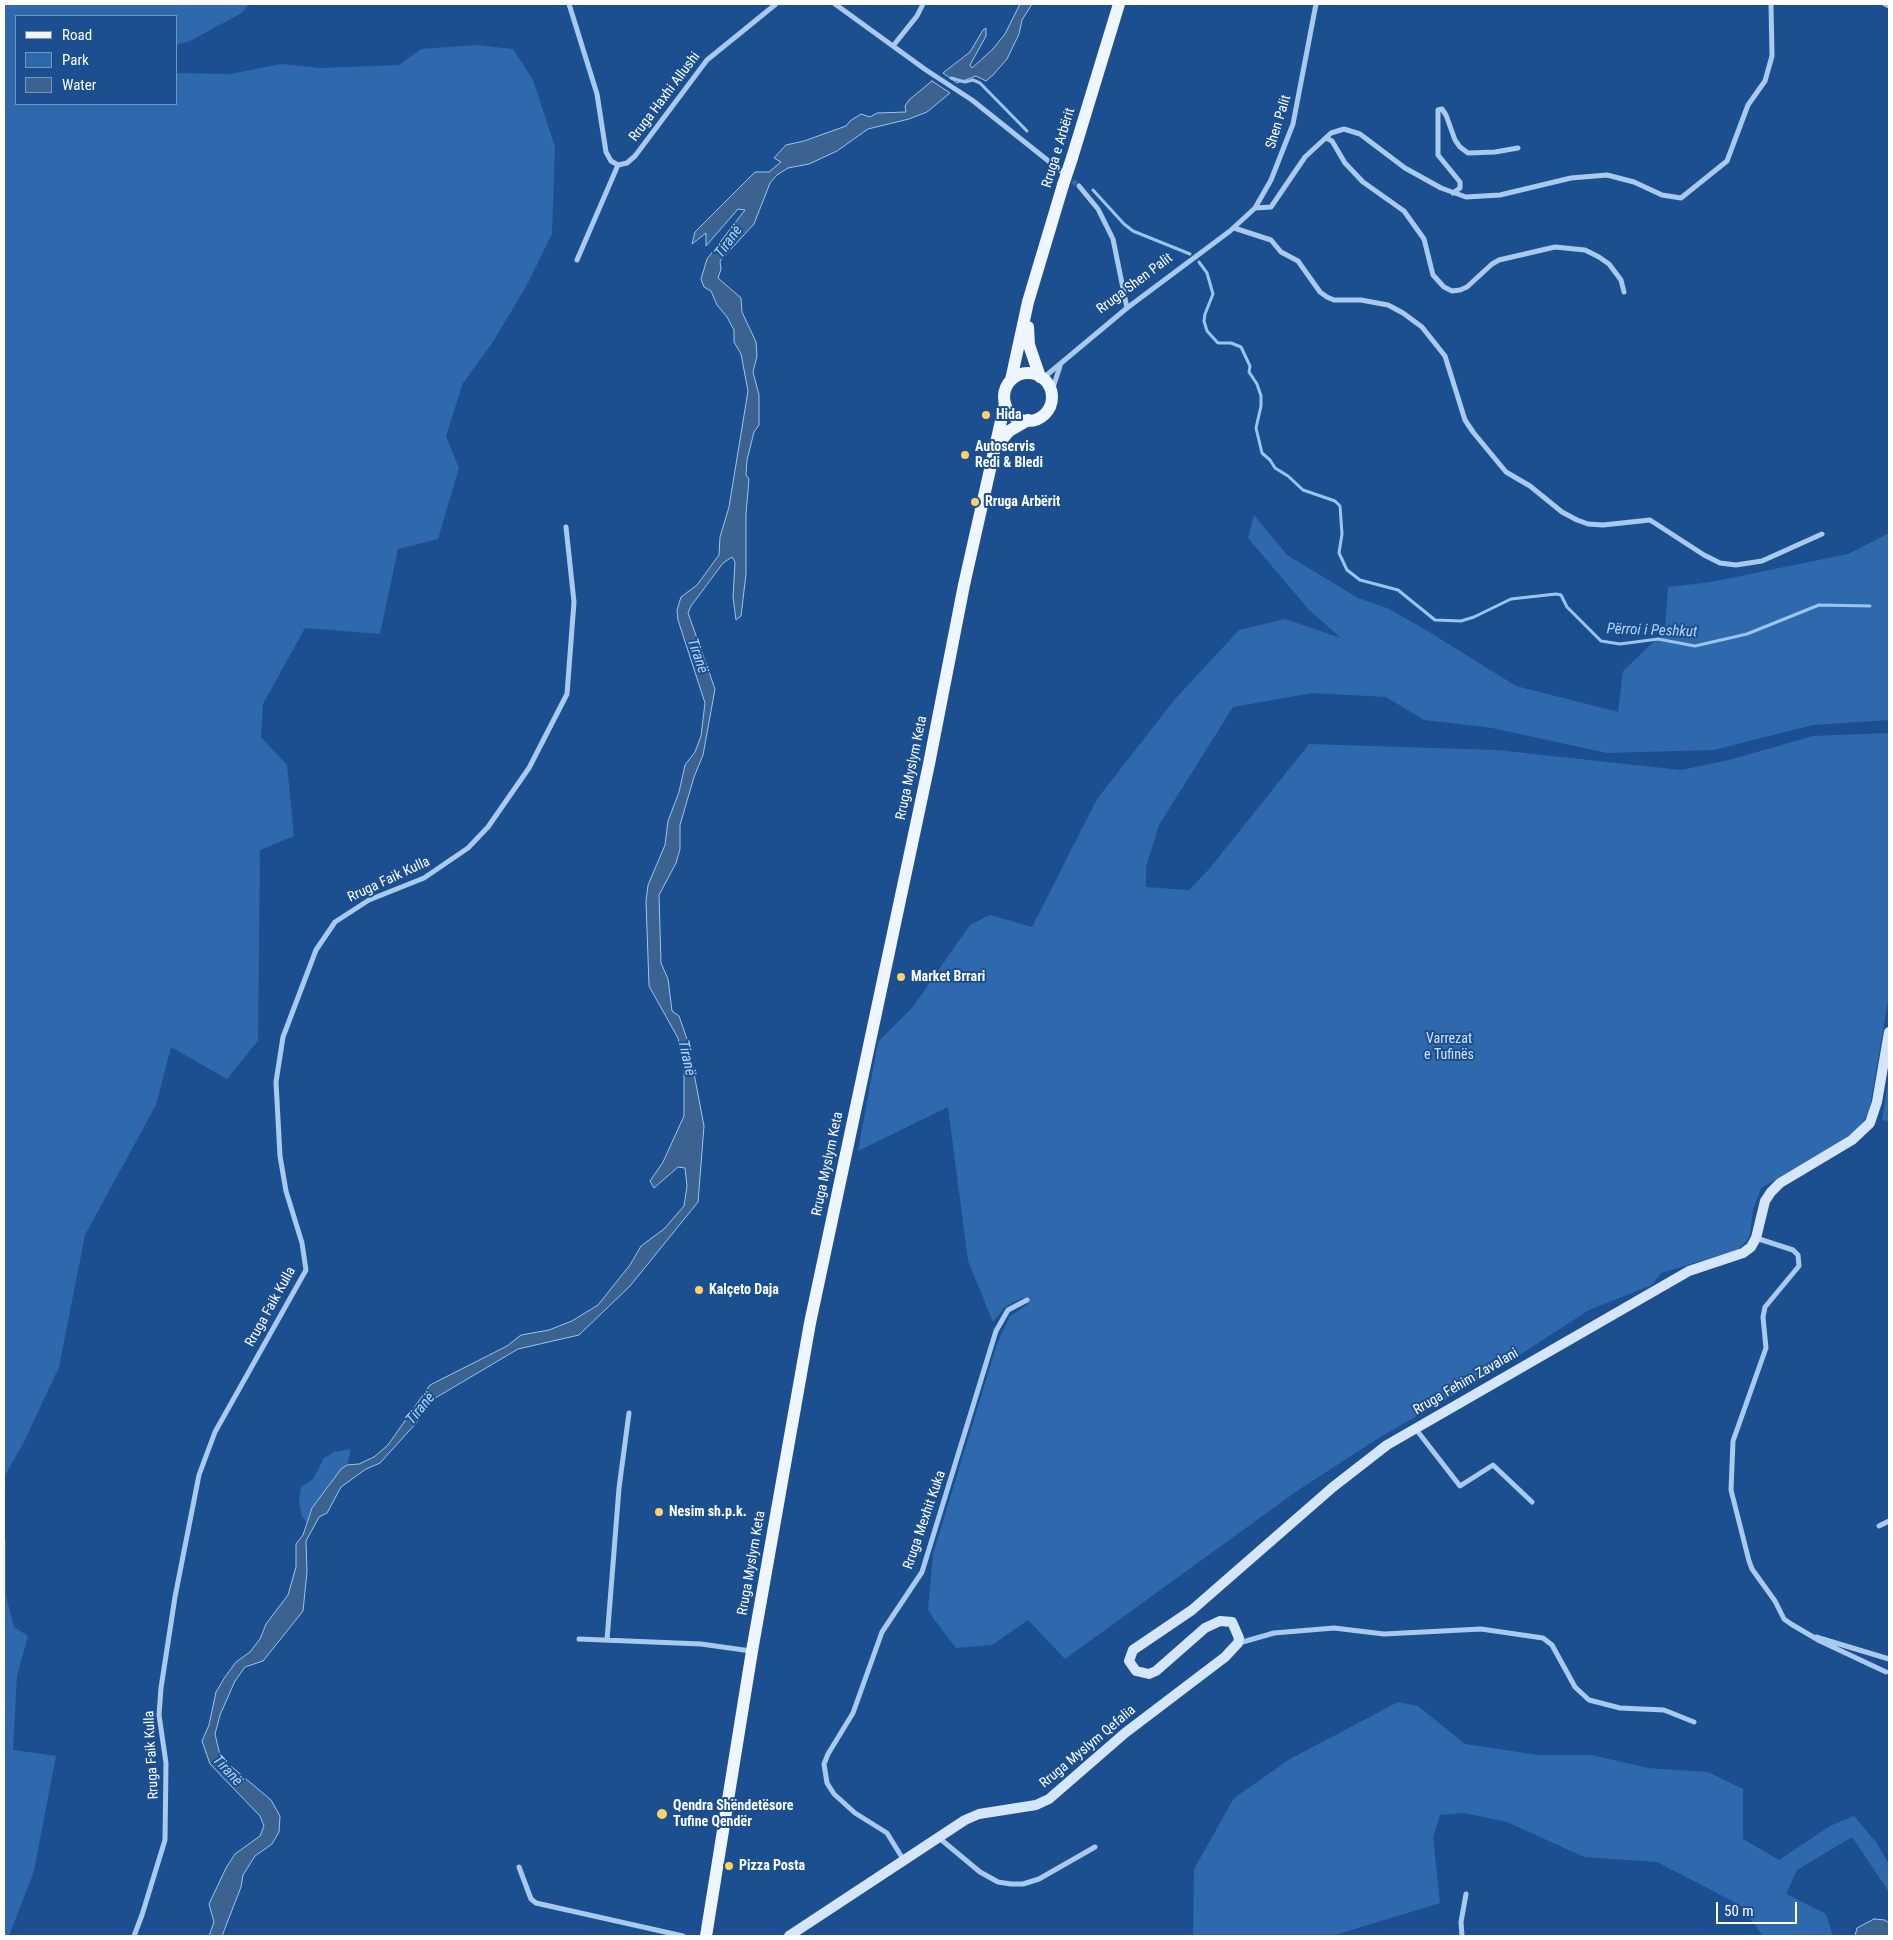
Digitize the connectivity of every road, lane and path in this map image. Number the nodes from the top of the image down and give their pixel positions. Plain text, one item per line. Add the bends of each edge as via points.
1 (569, 4) edge
2 (776, 4) edge
3 (835, 4) edge
4 (923, 4) edge
5 (1119, 4) edge
6 (1316, 4) edge
7 (1771, 4) edge
8 (1885, 4) edge
9 (1889, 6) edge
10 (892, 46) junction
11 (1326, 138) junction
12 (1518, 148) dead end
13 (618, 165) junction
14 (1061, 171) tunnel mouth
15 (1079, 186) tunnel mouth
16 (1453, 193) junction
17 (1254, 208) junction
18 (1232, 230) junction
19 (577, 260) dead end
20 (1624, 292) dead end
21 (1028, 302) junction
22 (1127, 308) junction
23 (1061, 363) junction
24 (1041, 378) junction
25 (1011, 380) junction
26 (1051, 394) junction
27 (1005, 403) junction
28 (1028, 420) junction
29 (998, 444) junction
30 (566, 527) dead end
31 (1822, 534) dead end
32 (1889, 1032) edge
33 (1756, 1238) junction
34 (1027, 1300) dead end
35 (629, 1413) dead end
36 (1414, 1428) junction
37 (1532, 1502) dead end
38 (1889, 1520) edge
39 (1879, 1526) dead end
40 (1805, 1634) junction
41 (579, 1639) dead end
42 (607, 1640) junction
43 (1238, 1643) junction
44 (752, 1652) junction
45 (1889, 1659) edge
46 (1886, 1672) dead end
47 (1694, 1722) dead end
48 (938, 1836) junction
49 (1095, 1847) dead end
50 (903, 1860) junction
51 (519, 1867) dead end
52 (1466, 1894) dead end
53 (134, 1936) edge
54 (683, 1936) edge
55 (706, 1936) edge
56 (789, 1936) edge
57 (1462, 1936) edge

1 - 13 street via 598,94 606,152
2 - 13 street, Rruga Haxhi Allushi via 707,60 635,156
3 - 10 street
4 - 10 street
5 - 21 main road, Rruga e Arbërit, bridge
6 - 17 street, Shen Palit via 1293,124 1275,172
7 - 16 street via 1772,56 1766,81 1748,105 1727,161 1681,198 1607,175 1571,178 1482,198
8 - 9 street
10 - 14 street via 972,100
11 - 16 street via 1336,130 1353,131 1405,168
11 - 17 street via 1305,157 1271,207
11 - 20 street via 1332,141 1345,163 1363,182 1404,211 1424,239 1433,275 1444,287 1460,290 1499,260 1555,247 1585,250 1599,257 1621,280
12 - 16 street via 1468,153 1455,140 1442,109 1438,110 1438,155 1460,182 1460,188
13 - 19 street
15 - 22 street via 1098,209 1114,240
17 - 18 street, Shen Palit
18 - 22 street, Rruga Shen Palit
18 - 31 street via 1271,240 1281,252 1298,261 1326,296 1334,300 1388,304 1416,322 1445,356 1465,420 1482,443 1506,472 1577,520 1603,526 1650,520 1704,555 1720,563 1736,565 1762,561
21 - 24 main road, Rruga e Arbërit via 1029,346
21 - 25 main road, Rruga e Arbërit
22 - 23 street, Rruga Shen Palit
23 - 24 street, Rruga Shen Palit
23 - 26 street
24 - 25 main road via 1025,374
24 - 26 main road
25 - 27 main road via 1005,389
26 - 28 main road via 1046,412
27 - 28 main road via 1012,414
27 - 29 main road, Rruga Myslym Keta
28 - 29 main road via 1010,431
29 - 44 main road, Rruga Myslym Keta via 964,585 811,1316
30 - 53 street, Rruga Faik Kulla via 574,602 570,673 566,694 529,768 488,826 468,848 424,878 369,900 335,922 316,950 283,1037 276,1082 280,1156 306,1270 215,1432 199,1475 161,1688 159,1715 166,1763 165,1840
32 - 33 street via 1876,1107 1870,1123 1852,1140 1771,1192 1761,1212
33 - 36 street, Rruga Fehim Zavalani via 1742,1253 1689,1271
33 - 40 street via 1793,1250 1798,1255 1799,1266 1766,1307 1766,1348 1733,1442 1730,1490 1752,1569 1784,1619
34 - 50 street, Rruga Mexhit Kuka via 1008,1310 996,1331 922,1572 882,1632 853,1713 824,1764 827,1783 834,1794 887,1833
35 - 42 street via 619,1488
36 - 37 street via 1460,1486 1493,1465
36 - 43 street, Rruga Fehim Zavalani via 1360,1465 1192,1610 1139,1645 1130,1655 1130,1661 1136,1671 1156,1672 1205,1628 1220,1621 1232,1622 1236,1626
38 - 39 street
40 - 45 street
40 - 46 street
41 - 42 street
42 - 44 street via 701,1644
43 - 47 street via 1274,1633 1334,1628 1384,1634 1481,1629 1543,1638 1552,1644 1575,1688 1588,1700 1620,1708 1664,1710
43 - 48 street, Rruga Myslym Qefalia via 1225,1657 1125,1733 1049,1799 1021,1809 979,1814
44 - 55 main road, Rruga Myslym Keta
48 - 49 street via 980,1872 998,1882 1011,1884 1039,1879
48 - 50 street, Rruga Myslym Qefalia
50 - 56 street, Rruga Myslym Qefalia
51 - 54 street via 531,1899 536,1903
52 - 57 street

